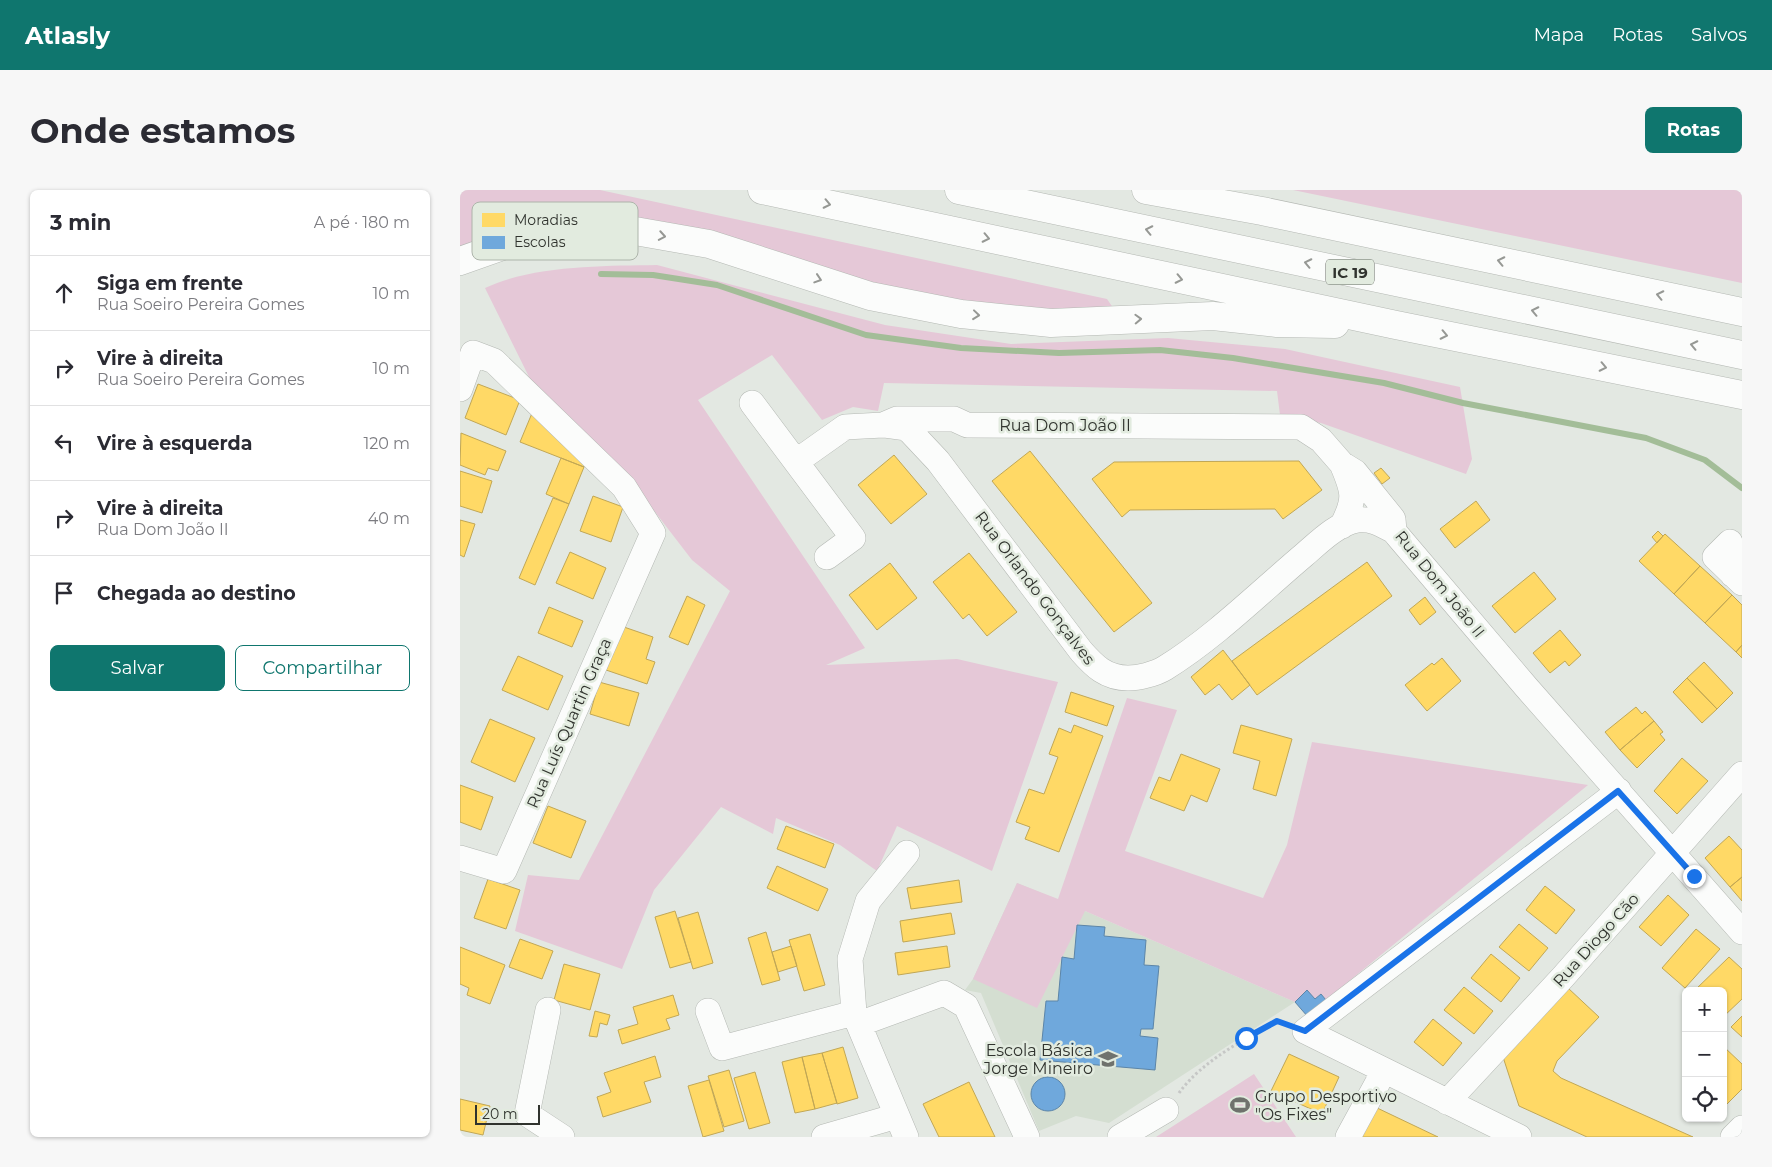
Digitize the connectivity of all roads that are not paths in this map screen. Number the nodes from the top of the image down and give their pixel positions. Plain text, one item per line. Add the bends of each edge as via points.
1 (762, 190) edge
2 (959, 190) edge
3 (1146, 190) edge
4 (1205, 190) edge
5 (1262, 211) junction
6 (638, 232) edge
7 (472, 257) edge
8 (460, 261) edge
9 (1742, 312) edge
10 (1396, 325) junction
11 (1742, 355) edge
12 (460, 389) edge
13 (1742, 395) edge
14 (752, 403) dead end
15 (884, 425) junction
16 (967, 425) junction
17 (797, 461) junction
18 (938, 461) junction
19 (1342, 464) junction
20 (1342, 526) junction
21 (1394, 531) junction
22 (827, 557) dead end
23 (1742, 774) edge
24 (1618, 791) junction
25 (907, 853) dead end
26 (1674, 853) junction
27 (460, 858) edge
28 (1742, 932) edge
29 (548, 1010) dead end
30 (708, 1011) dead end
31 (857, 1018) junction
32 (1384, 1071) junction
33 (1447, 1102) junction
34 (1166, 1110) road end
35 (901, 1126) edge
36 (1742, 1128) edge
37 (562, 1137) edge
38 (824, 1137) edge
39 (1028, 1137) edge
40 (1120, 1137) edge
41 (1348, 1137) edge
42 (1519, 1137) edge
43 (1733, 1137) edge

1 -> 10 highway
11 -> 2 highway, IC 19
3 - 5 highway
4 - 5 highway
9 -> 5 highway
6 -> 10 highway via 709,244 870,296 961,314 1051,322 1213,316 1277,323
8 -> 7 highway
10 -> 13 highway
12 - 27 street, Rua Luís Quartin Graça via 473,354 494,360 624,487 653,533 504,871
14 - 17 street
15 - 16 street, Rua Dom João II via 897,419 954,419
15 - 17 street, Rua Dom João II via 845,427
15 - 18 street, Rua Orlando Gonçalves via 907,428
16 - 18 street via 948,432 940,444
16 - 19 street, Rua Dom João II via 1284,425 1310,432
17 - 22 street via 853,538
18 - 20 street, Rua Orlando Gonçalves via 1081,651 1095,668 1112,676 1128,678 1164,669
19 - 20 street via 1352,487 1352,506
19 - 21 street, Rua Dom João II via 1355,472 1393,519
20 - 21 street, Rua Orlando Gonçalves via 1358,520 1375,521
21 - 24 street, Rua Dom João II
23 - 26 street, Rua Diogo Cão
24 - 26 street, Rua Dom João II
24 - 32 street via 1305,1031
25 - 31 street via 868,902 850,959
26 - 28 street, Rua Dom João II
26 - 33 street, Rua Diogo Cão
29 - 37 street via 527,1114
30 - 31 street via 722,1048
31 - 35 street
31 - 39 street via 944,993 966,1006
32 - 33 street
32 - 41 street
33 - 42 street
34 - 40 street
35 - 38 street
36 - 43 street

